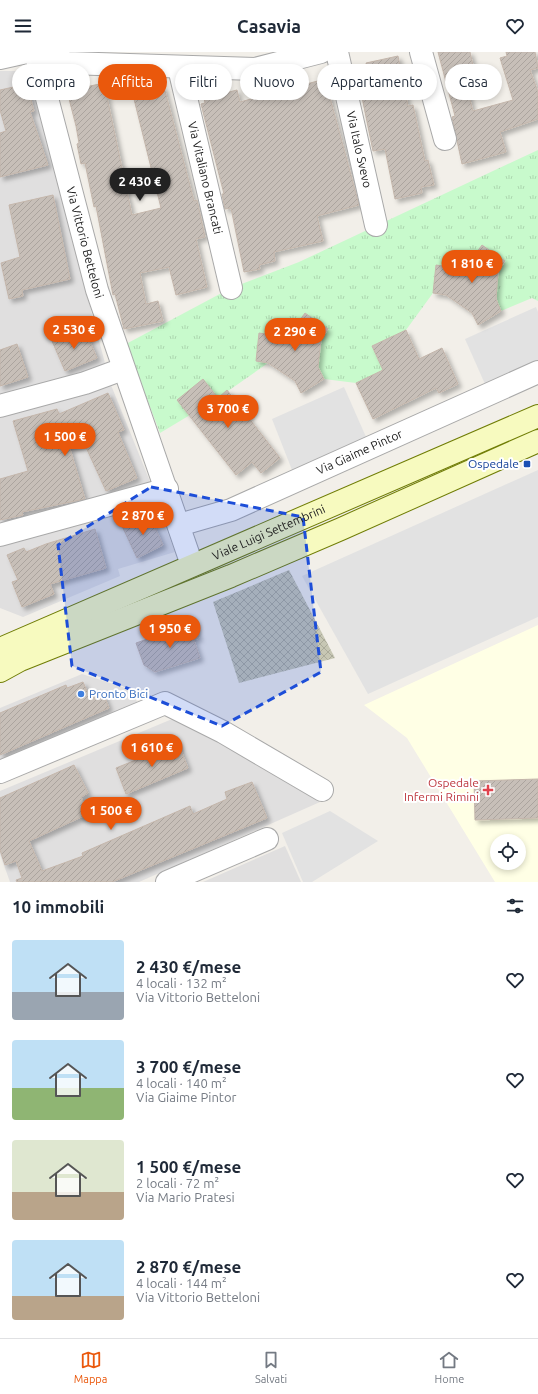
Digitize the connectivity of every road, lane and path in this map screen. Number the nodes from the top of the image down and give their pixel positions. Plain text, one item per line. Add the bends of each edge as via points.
1 (27, 52) edge
2 (35, 52) edge
3 (39, 52) edge
4 (321, 52) edge
5 (337, 52) edge
6 (421, 52) edge
7 (0, 58) edge
8 (175, 68) edge
9 (232, 69) edge
10 (187, 100) edge
11 (445, 139) dead end
12 (376, 225) dead end
13 (231, 288) dead end
14 (123, 369) junction
15 (538, 372) edge
16 (0, 406) edge
17 (538, 416) edge
18 (538, 441) edge
19 (167, 489) junction
20 (179, 525) junction
21 (0, 535) edge
22 (192, 566) junction
23 (0, 649) edge
24 (0, 671) edge
25 (0, 772) edge
26 (322, 790) dead end
27 (268, 840) dead end
28 (167, 882) edge

1 - 7 street
2 - 14 street, Via Vittorio Betteloni via 97,290
3 - 8 street via 67,64
4 - 9 street via 255,69
5 - 12 street, Via Italo Svevo
6 - 11 street
10 - 13 street, Via Vitaliano Brancati
14 - 16 street
14 - 19 street, Via Vittorio Betteloni
15 - 20 street, Via Giaime Pintor via 231,510
17 - 22 main road, Viale Luigi Settembrini
18 - 24 main road, Viale Luigi Settembrini via 341,530 20,660
19 - 20 street, Via Vittorio Betteloni
19 - 21 street
20 - 22 street, Via Vittorio Betteloni
22 - 23 main road, Viale Luigi Settembrini
25 - 26 street via 165,703 223,732
27 - 28 street

